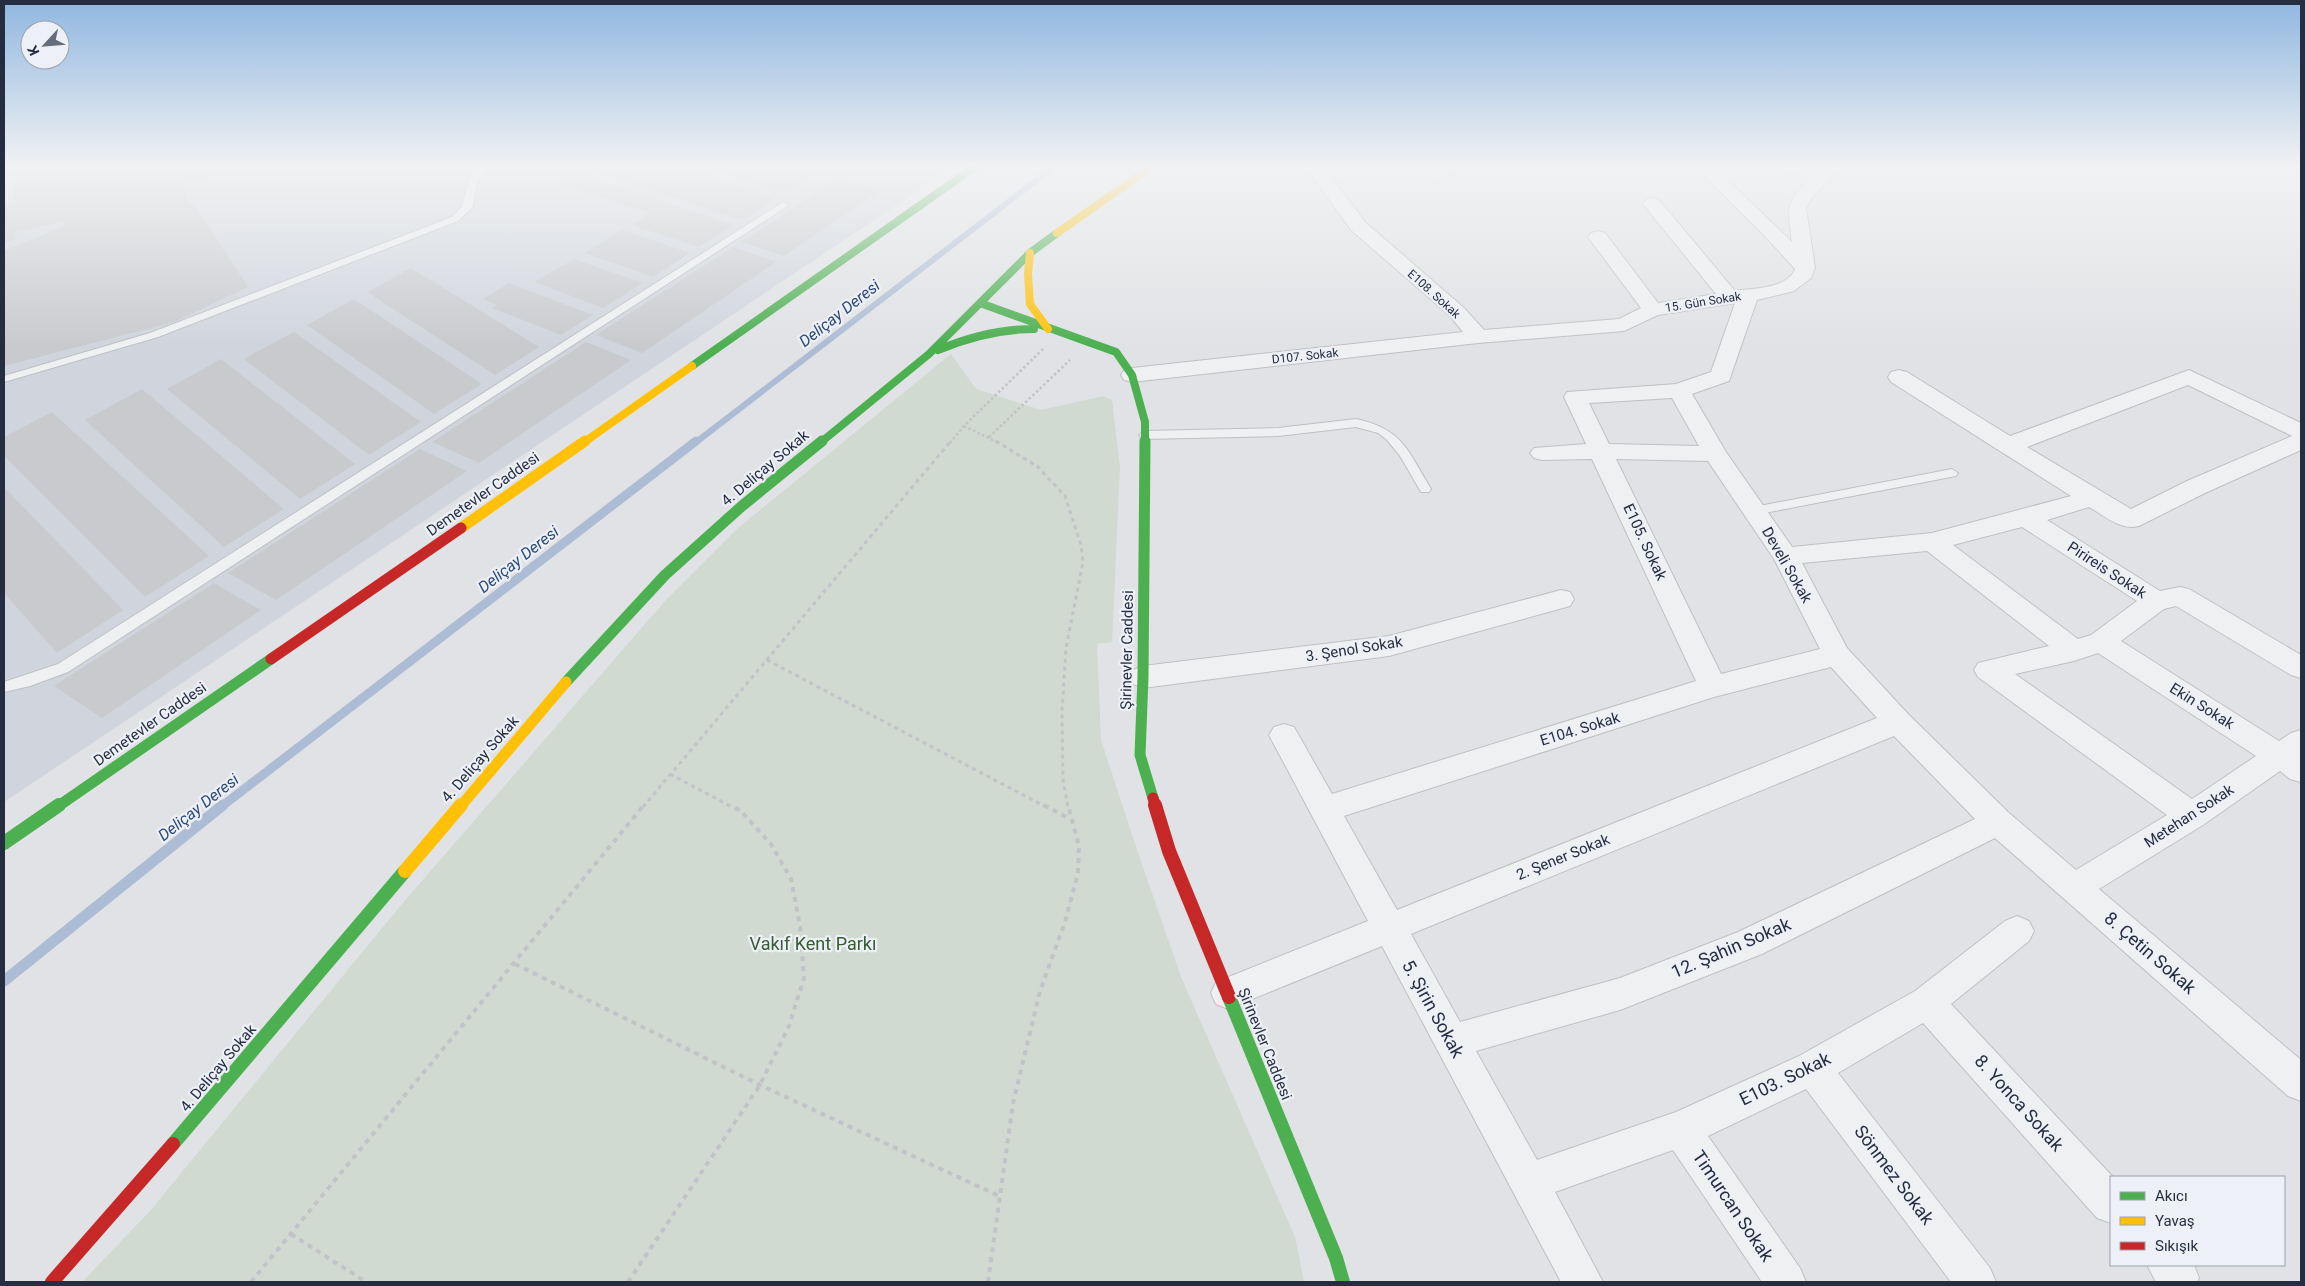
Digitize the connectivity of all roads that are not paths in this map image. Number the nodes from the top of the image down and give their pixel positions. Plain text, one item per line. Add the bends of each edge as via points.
1 (434, 226) edge
2 (750, 226) edge
3 (891, 226) edge
4 (1066, 226) edge
5 (1358, 226) edge
6 (1673, 226) edge
7 (1766, 226) edge
8 (1799, 226) edge
9 (1598, 237) dead end
10 (1030, 253) junction
11 (1805, 268) junction
12 (1739, 297) junction
13 (980, 303) junction
14 (1654, 310) junction
15 (1054, 331) junction
16 (1478, 338) junction
17 (929, 354) junction
18 (1132, 375) junction
19 (1899, 377) dead end
20 (4, 379) edge
21 (1679, 391) junction
22 (2301, 432) edge
23 (1145, 435) junction
24 (2301, 440) edge
25 (2006, 446) junction
26 (1602, 450) junction
27 (1542, 453) dead end
28 (1715, 454) junction
29 (1952, 473) dead end
30 (1425, 489) dead end
31 (2092, 498) junction
32 (1754, 511) junction
33 (2026, 518) junction
34 (1932, 542) junction
35 (1785, 556) junction
36 (1561, 599) dead end
37 (2156, 601) junction
38 (2101, 642) junction
39 (2074, 651) junction
40 (1837, 655) junction
41 (2299, 663) edge
42 (1143, 677) junction
43 (4, 687) edge
44 (1713, 687) junction
45 (1898, 722) junction
46 (1284, 735) dead end
47 (2294, 756) edge
48 (1325, 809) junction
49 (2192, 816) junction
50 (1998, 822) junction
51 (4, 843) edge
52 (2074, 888) junction
53 (1388, 927) junction
54 (2017, 931) dead end
55 (1228, 993) junction
56 (1928, 1002) junction
57 (1451, 1041) junction
58 (1812, 1068) junction
59 (2301, 1084) edge
60 (1681, 1129) junction
61 (1528, 1182) junction
62 (2110, 1203) edge
63 (52, 1282) edge
64 (1343, 1282) edge
65 (1583, 1282) edge
66 (1786, 1282) edge
67 (1976, 1282) edge

1 - 20 lane via 154,335
2 - 43 lane via 62,668
3 - 51 street, Demetevler Caddesi via 510,494
4 - 10 street
5 - 16 street, E108. Sokak via 1456,312
6 - 12 street
7 - 11 street
8 - 11 street
9 - 14 street
10 - 13 street
10 - 15 street via 1030,304
11 - 12 street, 15. Gün Sokak via 1801,278 1787,287
12 - 14 street, 15. Gün Sokak
12 - 21 street via 1721,376
13 - 15 street, Şirinevler Caddesi
13 - 17 street, 4. Deliçay Sokak
14 - 16 street, 15. Gün Sokak via 1624,326
15 - 17 street via 1004,330 963,340
15 - 18 street, Şirinevler Caddesi via 1116,352
16 - 18 street, D107. Sokak
17 - 63 street, 4. Deliçay Sokak via 742,506 665,575 557,692
18 - 23 street, Şirinevler Caddesi via 1145,422
19 - 25 street
21 - 26 street, E105. Sokak via 1575,398
21 - 28 street, Develi Sokak
22 - 25 street via 2189,377
23 - 30 lane via 1278,432 1356,423 1367,425 1393,436
23 - 42 street, Şirinevler Caddesi
24 - 31 street via 2130,520
25 - 31 street
26 - 27 street
26 - 28 street
26 - 44 street, E105. Sokak
28 - 32 street, Develi Sokak
29 - 32 lane
31 - 33 street
32 - 35 street, Develi Sokak
33 - 34 street
33 - 37 street, Pirireis Sokak
34 - 35 street
34 - 39 street
35 - 40 street, Develi Sokak
36 - 42 street, 3. Şenol Sokak via 1389,646
37 - 38 street
37 - 41 street, Pirireis Sokak via 2180,596
38 - 39 street
38 - 47 street, Ekin Sokak
39 - 49 street via 1988,670
40 - 44 street, E104. Sokak
40 - 45 street, Develi Sokak
42 - 55 street, Şirinevler Caddesi via 1140,755 1169,851
44 - 48 street, E104. Sokak
45 - 50 street, Develi Sokak
45 - 53 street, 2. Şener Sokak
46 - 48 street, 5. Şirin Sokak
47 - 49 street, Metehan Sokak
48 - 53 street, 5. Şirin Sokak
49 - 52 street, Metehan Sokak
50 - 52 street, 8. Çetin Sokak
50 - 57 street, 12. Şahin Sokak via 1750,943 1620,994
52 - 59 street, 8. Çetin Sokak
53 - 55 street, 2. Şener Sokak
53 - 57 street, 5. Şirin Sokak
54 - 56 street, E103. Sokak
55 - 64 street, Şirinevler Caddesi
56 - 58 street, E103. Sokak
56 - 62 street, 8. Yonca Sokak
57 - 61 street, 5. Şirin Sokak
58 - 60 street, E103. Sokak
58 - 67 street, Sönmez Sokak
60 - 61 street, E103. Sokak
60 - 66 street, Timurcan Sokak
61 - 65 street, 5. Şirin Sokak

